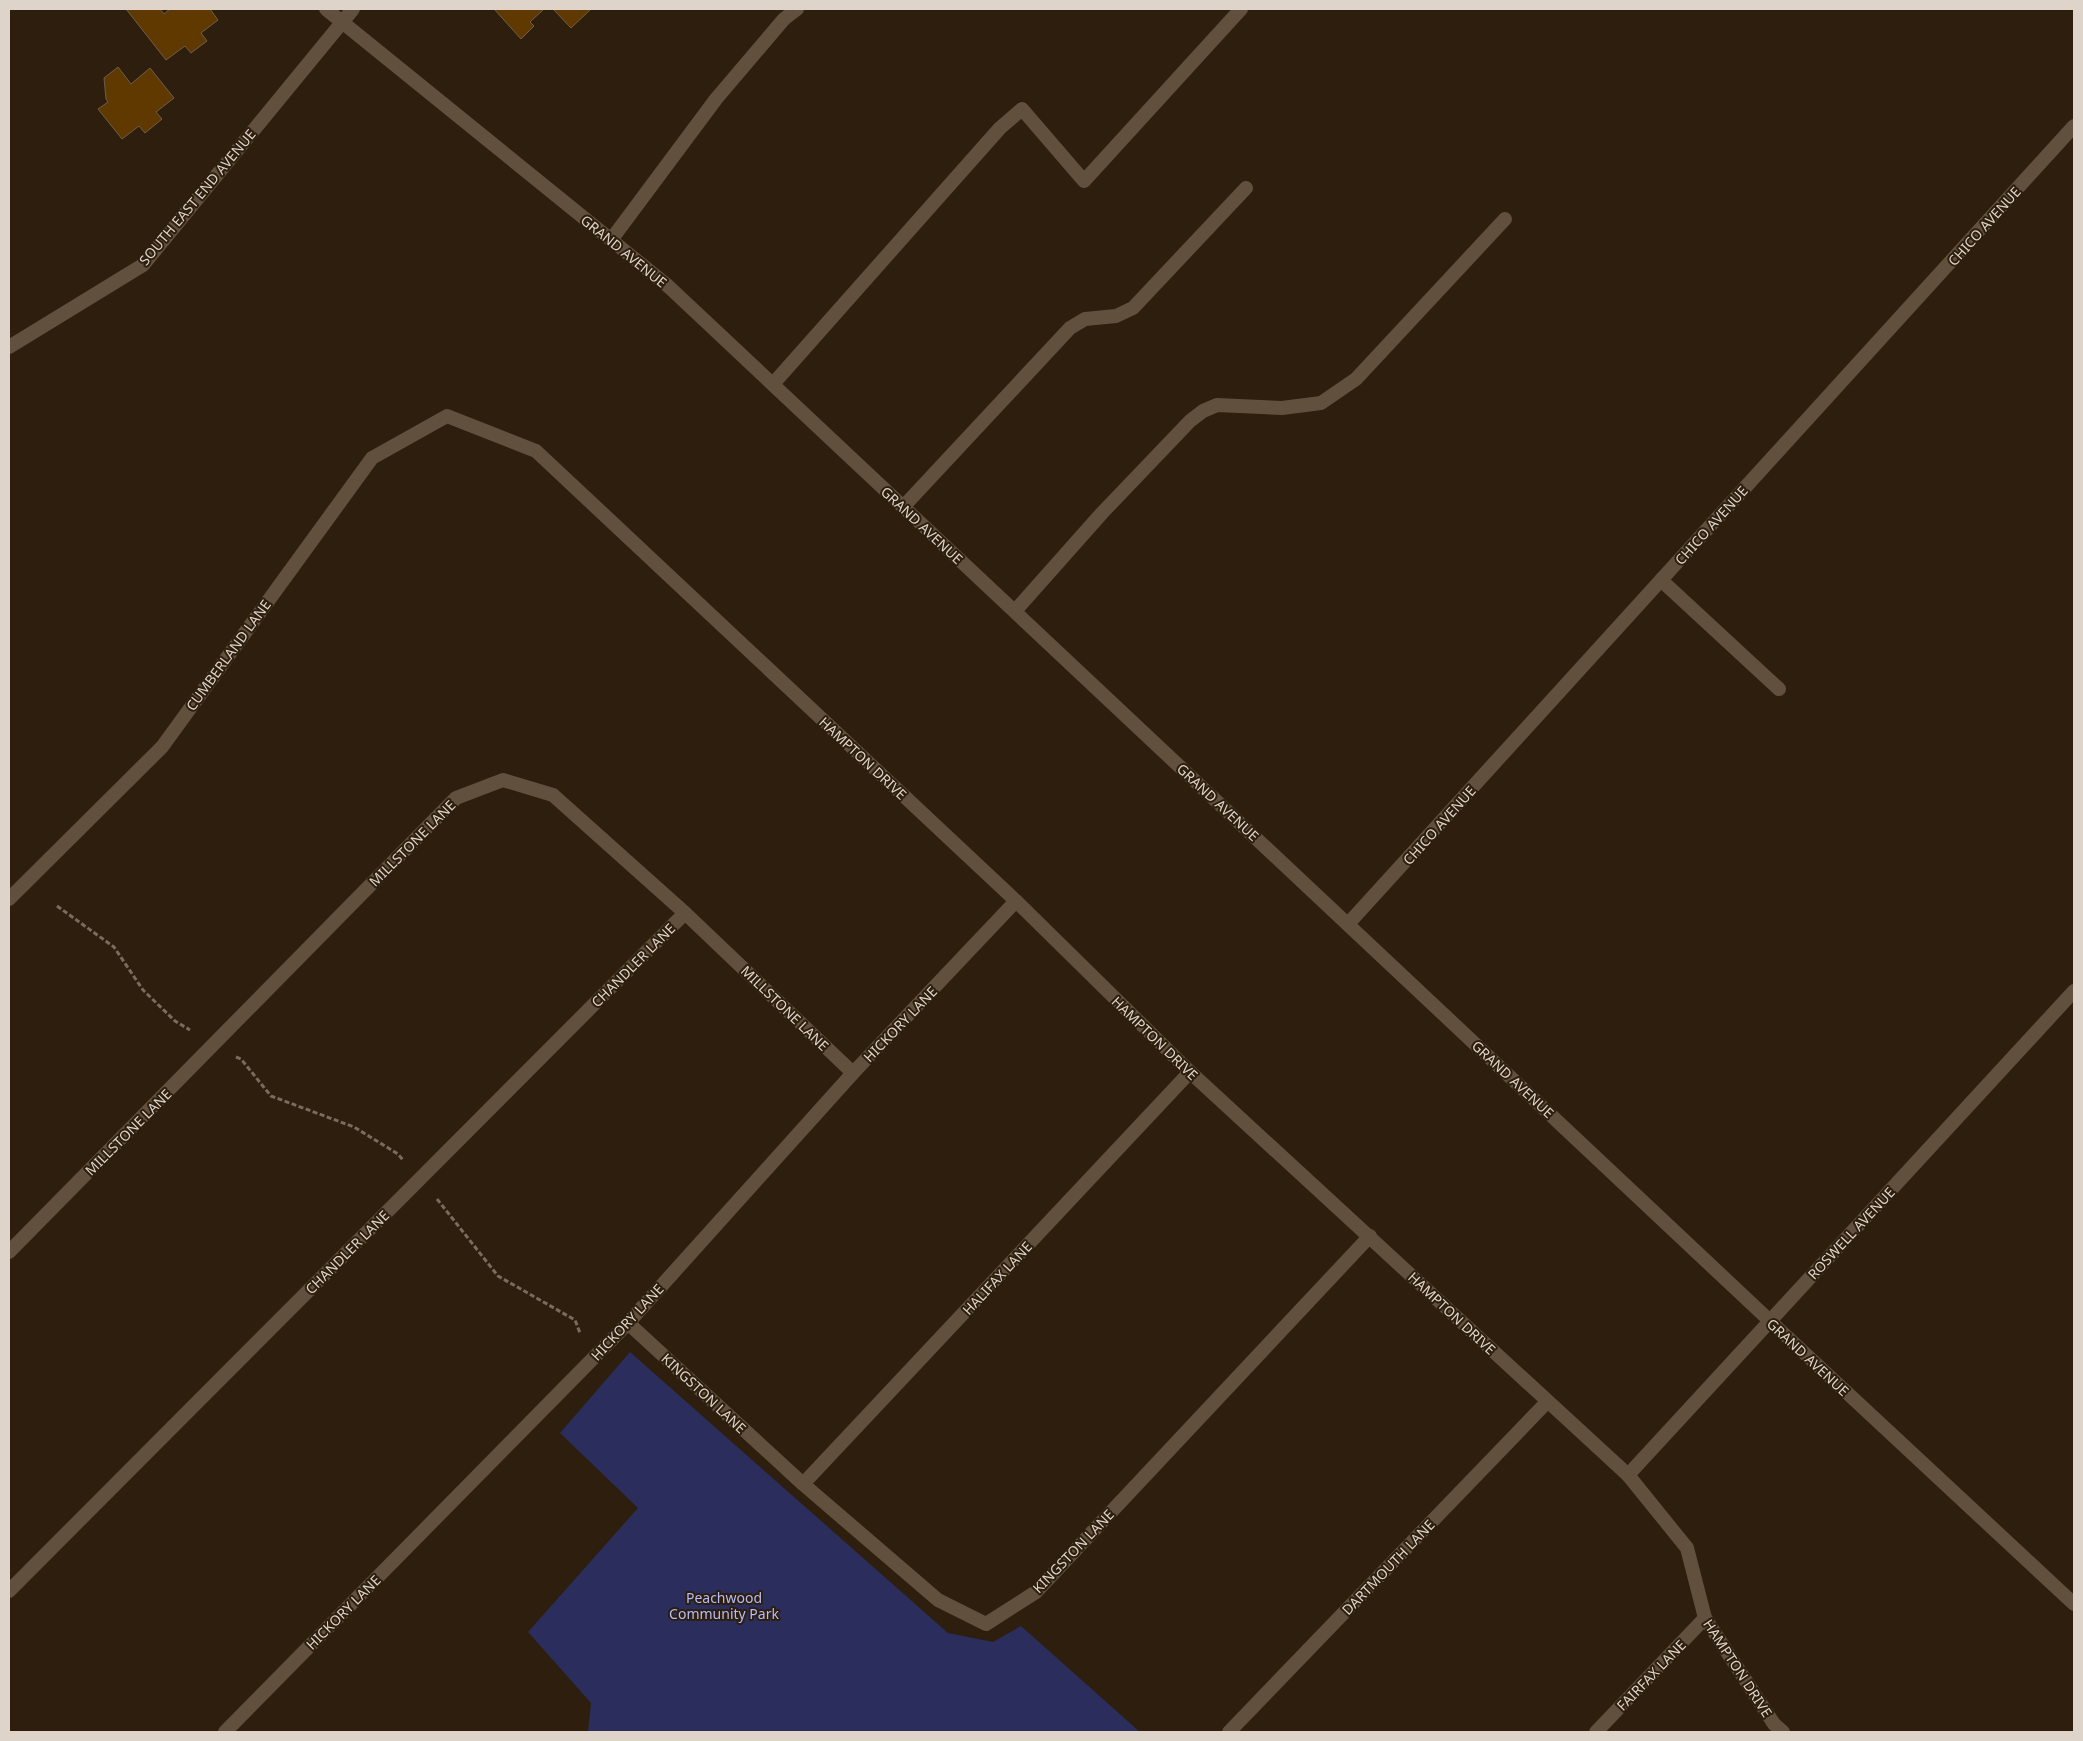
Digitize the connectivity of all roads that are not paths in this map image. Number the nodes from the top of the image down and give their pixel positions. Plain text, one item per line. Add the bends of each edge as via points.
1 (326, 9) edge
2 (353, 9) edge
3 (797, 9) edge
4 (1241, 9) edge
5 (341, 22) junction
6 (2074, 126) edge
7 (1246, 188) dead end
8 (1504, 219) dead end
9 (611, 240) junction
10 (9, 347) edge
11 (773, 384) junction
12 (447, 416) joint
13 (903, 506) junction
14 (1662, 580) junction
15 (1015, 611) junction
16 (1779, 689) dead end
17 (9, 899) edge
18 (1016, 901) junction
19 (685, 913) junction
20 (1348, 924) junction
21 (2074, 990) edge
22 (1190, 1072) junction
23 (853, 1073) junction
24 (1370, 1236) junction
25 (9, 1252) edge
26 (1770, 1321) junction
27 (628, 1323) junction
28 (1547, 1402) junction
29 (1628, 1475) junction
30 (803, 1484) junction
31 (9, 1591) edge
32 (2074, 1604) edge
33 (1705, 1618) junction
34 (225, 1732) edge
35 (1229, 1732) edge
36 (1596, 1732) edge
37 (1783, 1732) edge

1 - 5 street, GRAND AVENUE
2 - 5 street, SOUTH EAST END AVENUE
3 - 9 street via 784,19 716,99
4 - 11 street via 1084,181 1022,109 1000,128
5 - 9 street, GRAND AVENUE
5 - 10 street, SOUTH EAST END AVENUE via 143,265
6 - 14 street, CHICO AVENUE
7 - 13 street via 1133,308 1116,316 1086,319 1070,328
8 - 15 street via 1356,379 1336,394 1320,403 1305,406 1217,405 1190,421
9 - 11 street, GRAND AVENUE via 668,286
11 - 13 street, GRAND AVENUE
12 - 17 street, CUMBERLAND LANE via 372,458 162,747
12 - 18 street, HAMPTON DRIVE via 536,451
13 - 15 street, GRAND AVENUE
14 - 16 street
14 - 20 street, CHICO AVENUE
15 - 20 street, GRAND AVENUE
18 - 22 street, HAMPTON DRIVE
18 - 23 street, HICKORY LANE
19 - 23 street, MILLSTONE LANE
19 - 25 street, MILLSTONE LANE via 553,796 503,780 456,798
19 - 31 street, CHANDLER LANE
20 - 26 street, GRAND AVENUE
21 - 26 street, ROSWELL AVENUE
22 - 24 street, HAMPTON DRIVE
22 - 30 street, HALIFAX LANE
23 - 27 street, HICKORY LANE
24 - 28 street, HAMPTON DRIVE
24 - 30 street, KINGSTON LANE via 1036,1592 986,1624 938,1600
26 - 29 street, ROSWELL AVENUE
26 - 32 street, GRAND AVENUE
27 - 30 street, KINGSTON LANE
27 - 34 street, HICKORY LANE
28 - 29 street, HAMPTON DRIVE
28 - 35 street, DARTMOUTH LANE
29 - 33 street, HAMPTON DRIVE via 1687,1548
33 - 36 street, FAIRFAX LANE
33 - 37 street, HAMPTON DRIVE via 1774,1724

